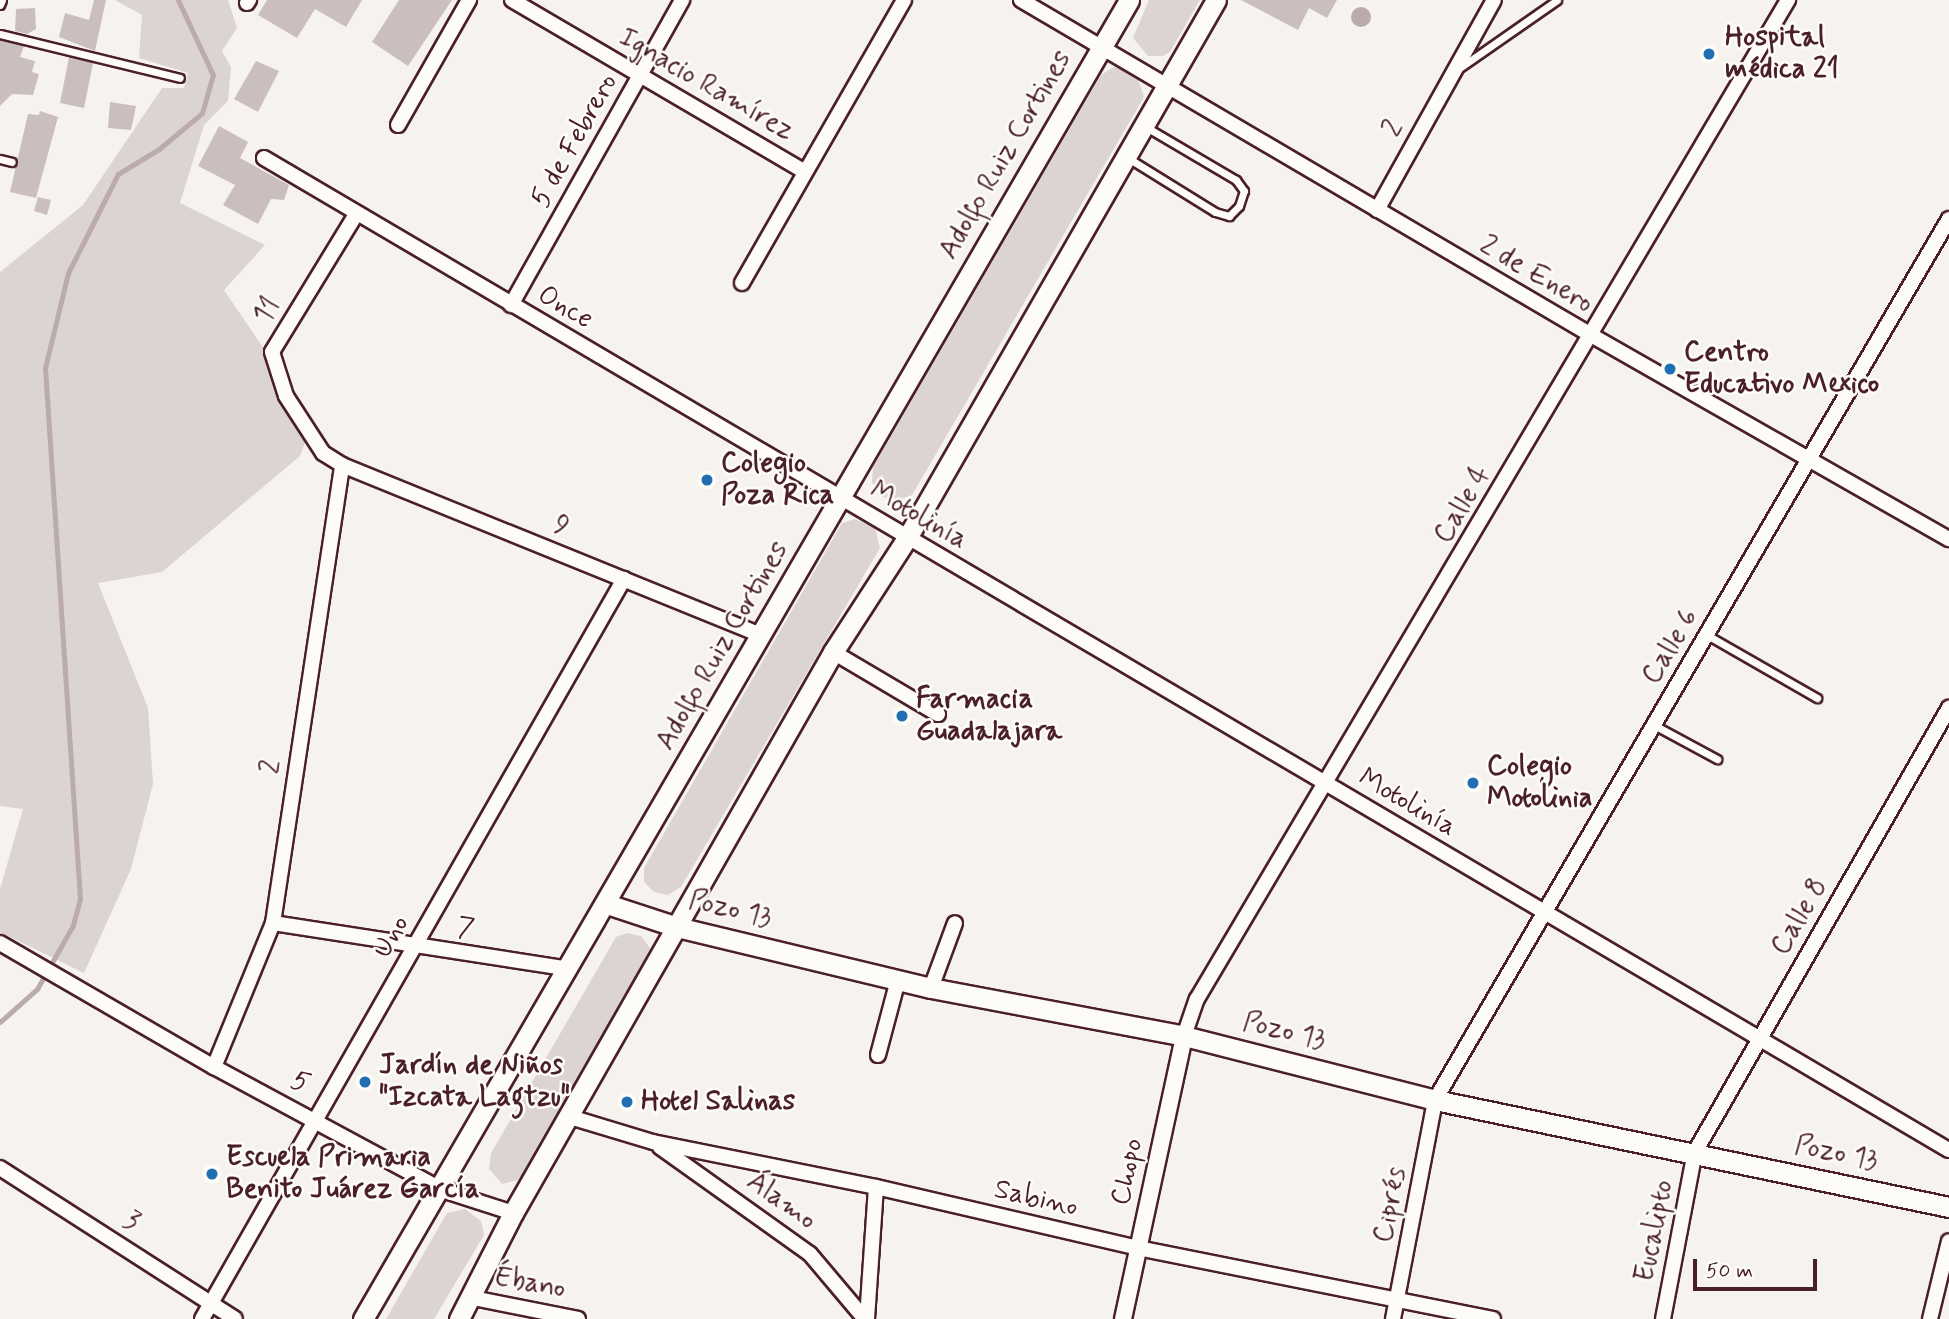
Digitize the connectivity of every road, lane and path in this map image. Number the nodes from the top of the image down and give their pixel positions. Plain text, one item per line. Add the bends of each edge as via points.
1 (2, 0) edge
2 (470, 0) edge
3 (512, 0) edge
4 (682, 0) edge
5 (904, 0) edge
6 (1021, 0) edge
7 (1129, 0) edge
8 (1216, 0) edge
9 (1494, 0) edge
10 (1558, 0) edge
11 (1788, 0) edge
12 (0, 5) edge
13 (0, 34) edge
14 (1102, 47) junction
15 (1454, 71) junction
16 (640, 75) junction
17 (180, 78) dead end
18 (1168, 88) junction
19 (398, 125) dead end
20 (1146, 127) junction
21 (1128, 157) junction
22 (264, 158) dead end
23 (0, 159) edge
24 (12, 162) dead end
25 (804, 171) junction
26 (1377, 210) junction
27 (355, 216) junction
28 (1949, 219) edge
29 (742, 283) dead end
30 (511, 305) junction
31 (1591, 335) junction
32 (1813, 459) junction
33 (342, 465) junction
34 (840, 499) junction
35 (907, 538) junction
36 (1949, 539) edge
37 (624, 579) junction
38 (761, 635) junction
39 (1706, 635) junction
40 (833, 652) junction
41 (1817, 698) dead end
42 (1949, 708) edge
43 (938, 714) dead end
44 (1654, 725) junction
45 (1717, 759) dead end
46 (1327, 786) junction
47 (607, 904) junction
48 (1548, 911) junction
49 (273, 923) junction
50 (955, 923) dead end
51 (677, 927) junction
52 (1, 944) edge
53 (415, 947) junction
54 (569, 969) junction
55 (898, 980) junction
56 (931, 988) junction
57 (1184, 1036) junction
58 (1757, 1039) junction
59 (878, 1055) dead end
60 (214, 1067) junction
61 (1436, 1100) junction
62 (570, 1117) junction
63 (317, 1120) junction
64 (653, 1142) junction
65 (1949, 1150) edge
66 (1695, 1152) junction
67 (0, 1168) edge
68 (876, 1186) junction
69 (442, 1190) junction
70 (1949, 1207) edge
71 (513, 1213) junction
72 (1949, 1241) edge
73 (1138, 1248) junction
74 (472, 1298) junction
75 (1398, 1298) junction
76 (211, 1303) junction
77 (202, 1319) edge
78 (235, 1319) edge
79 (363, 1319) edge
80 (459, 1319) edge
81 (578, 1319) edge
82 (866, 1319) edge
83 (1123, 1319) edge
84 (1394, 1319) edge
85 (1493, 1319) edge
86 (1663, 1319) edge
87 (1930, 1319) edge

1 - 12 lane
2 - 19 street
3 - 16 street, Ignacio Ramírez
4 - 16 street, 5 de Febrero
5 - 25 street
6 - 14 street, 2 de Enero
7 - 14 main road, Adolfo Ruiz Cortines
8 - 18 main road
9 - 15 street, 2
10 - 15 lane, 2
11 - 31 street, Calle 4
13 - 17 lane
14 - 18 street, 2 de Enero
14 - 34 main road, Adolfo Ruiz Cortines
15 - 26 street, 2
16 - 25 street, Ignacio Ramírez
16 - 30 street, 5 de Febrero
18 - 20 main road
18 - 26 street, 2 de Enero
20 - 21 main road
20 - 21 lane via 1236,180 1244,191 1239,206 1230,216 1216,212
21 - 35 main road
22 - 27 street, Once
23 - 24 lane
25 - 29 street
26 - 31 street, 2 de Enero
27 - 30 street, Once
27 - 33 street, 11 via 272,352 286,396 323,453
28 - 32 street, Calle 6
30 - 34 street, Once
31 - 32 street, 2 de Enero
31 - 46 street, Calle 4
32 - 36 street, 2 de Enero
32 - 39 street, Calle 6
33 - 37 street, 9
33 - 49 street, 2
34 - 35 street, Motolinía
34 - 38 main road, Adolfo Ruiz Cortines
35 - 40 main road
35 - 46 street, Motolinía
37 - 38 street, 9
37 - 53 street, Uno
38 - 47 main road, Adolfo Ruiz Cortines
39 - 41 lane
39 - 44 street, Calle 6
40 - 43 street
40 - 51 main road
42 - 58 street, Calle 8
44 - 45 lane
44 - 48 street, Calle 6
46 - 48 street, Motolinía
46 - 57 street, Calle 4 via 1197,999
47 - 51 main road, Pozo 13
47 - 54 main road, Adolfo Ruiz Cortines
48 - 58 street, Motolinía
48 - 61 street, Calle 6
49 - 53 street, 7
49 - 60 street, 2
50 - 56 street
51 - 55 main road, Pozo 13
51 - 62 main road
52 - 60 street, 5
53 - 54 street, 7
53 - 63 street, Uno
54 - 69 main road, Adolfo Ruiz Cortines
55 - 56 main road, Pozo 13
55 - 59 street
56 - 57 main road, Pozo 13
57 - 61 main road, Pozo 13
57 - 73 street, Chopo
58 - 65 street, Motolinía
58 - 66 street, Calle 8
60 - 63 street, 5
61 - 66 main road, Pozo 13
61 - 75 street, Ciprés
62 - 64 street, Sabino
62 - 71 main road
63 - 69 street, 5
63 - 76 street, Uno
64 - 68 street, Sabino
64 - 82 street, Álamo via 810,1254
66 - 70 main road, Pozo 13
66 - 86 street, Eucalipto
67 - 76 street, 3
68 - 73 street, Sabino
68 - 82 street, Álamo
69 - 71 street, 5
69 - 79 main road, Adolfo Ruiz Cortines
71 - 74 main road
72 - 87 street
73 - 75 street, Sabino
73 - 83 street, Chopo
74 - 80 main road
74 - 81 street, Ébano
75 - 84 street, Ciprés
75 - 85 street, Sabino
76 - 77 street, Uno
76 - 78 street, 3

